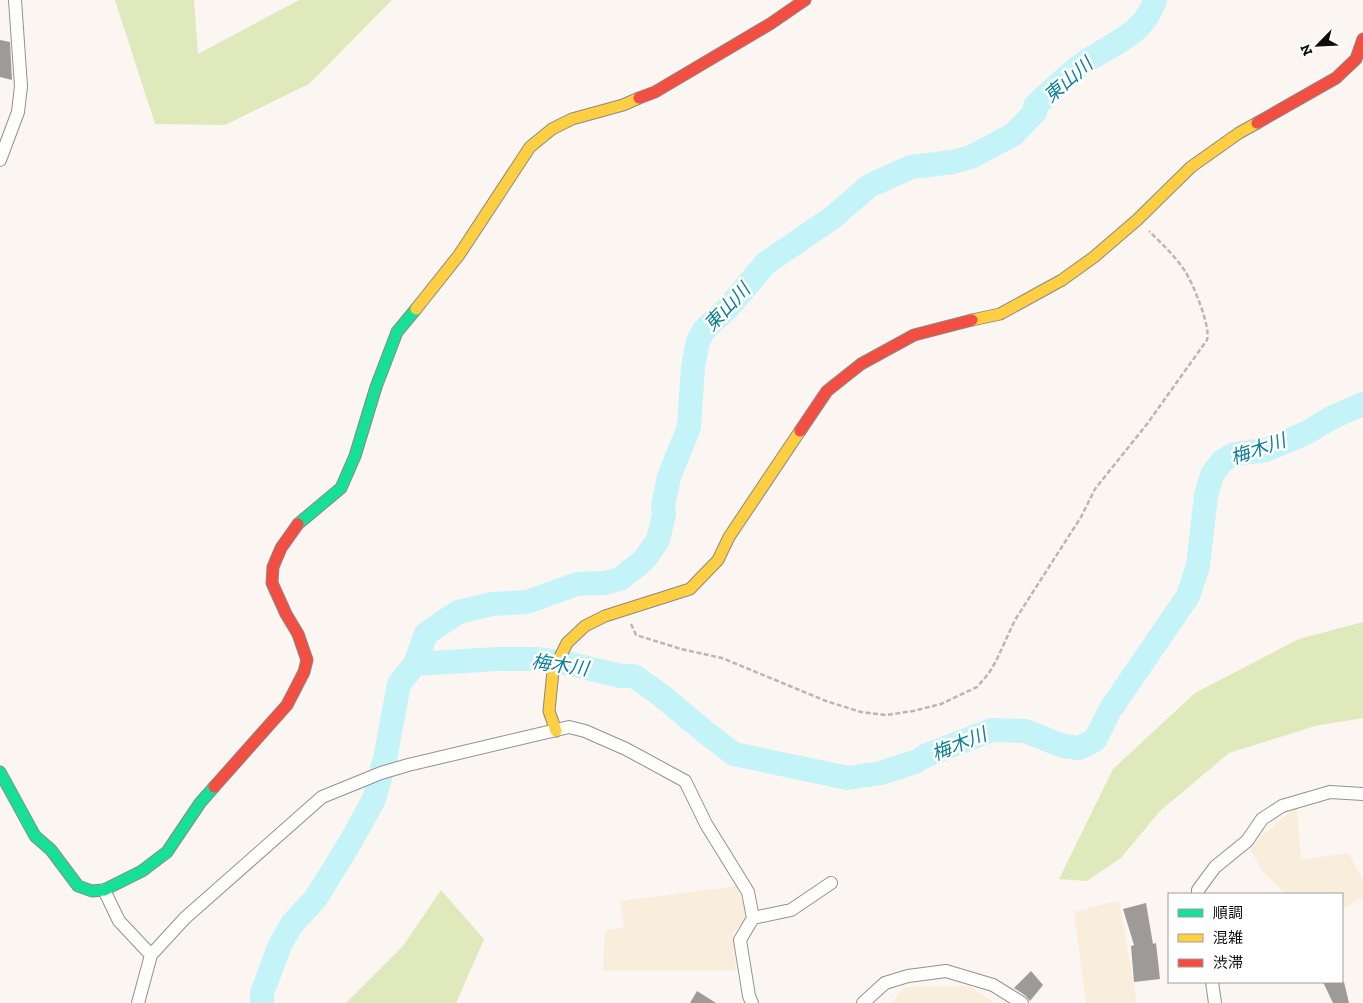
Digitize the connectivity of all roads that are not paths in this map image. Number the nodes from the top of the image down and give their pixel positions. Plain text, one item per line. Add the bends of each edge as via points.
1 (15, 0) edge
2 (805, 0) edge
3 (1363, 39) edge
4 (0, 160) edge
5 (556, 731) junction
6 (0, 772) edge
7 (1363, 794) edge
8 (831, 883) dead end
9 (104, 890) junction
10 (1198, 893) edge
11 (753, 918) junction
12 (151, 955) junction
13 (1212, 983) edge
14 (138, 1003) edge
15 (752, 1003) edge
16 (863, 1003) edge
17 (1022, 1003) edge
18 (1215, 1003) edge

1 - 4 street via 20,86 18,112
2 - 9 street via 655,92 572,119 552,129 530,147 459,255 397,332 341,488 299,522 281,548 273,567 272,583 298,634 307,660 287,705 200,803 167,852 142,871
3 - 5 street via 1356,59 1336,78 1239,133 1191,167 1137,220 1062,280 1000,314 914,335 861,364 827,391 729,537 718,560 690,589 604,616 585,626 566,643 553,671 549,711
5 - 11 street via 569,727 584,731 685,781 706,824 748,892
5 - 12 street via 408,765 322,797 185,918
6 - 9 street via 35,836 51,850 78,886 92,891
7 - 10 street via 1330,792 1282,806 1262,819 1247,841 1215,866
8 - 11 street via 791,910
9 - 12 street via 119,921
11 - 15 street via 740,940
12 - 14 street
13 - 18 street
16 - 17 street via 885,983 946,971 993,986

